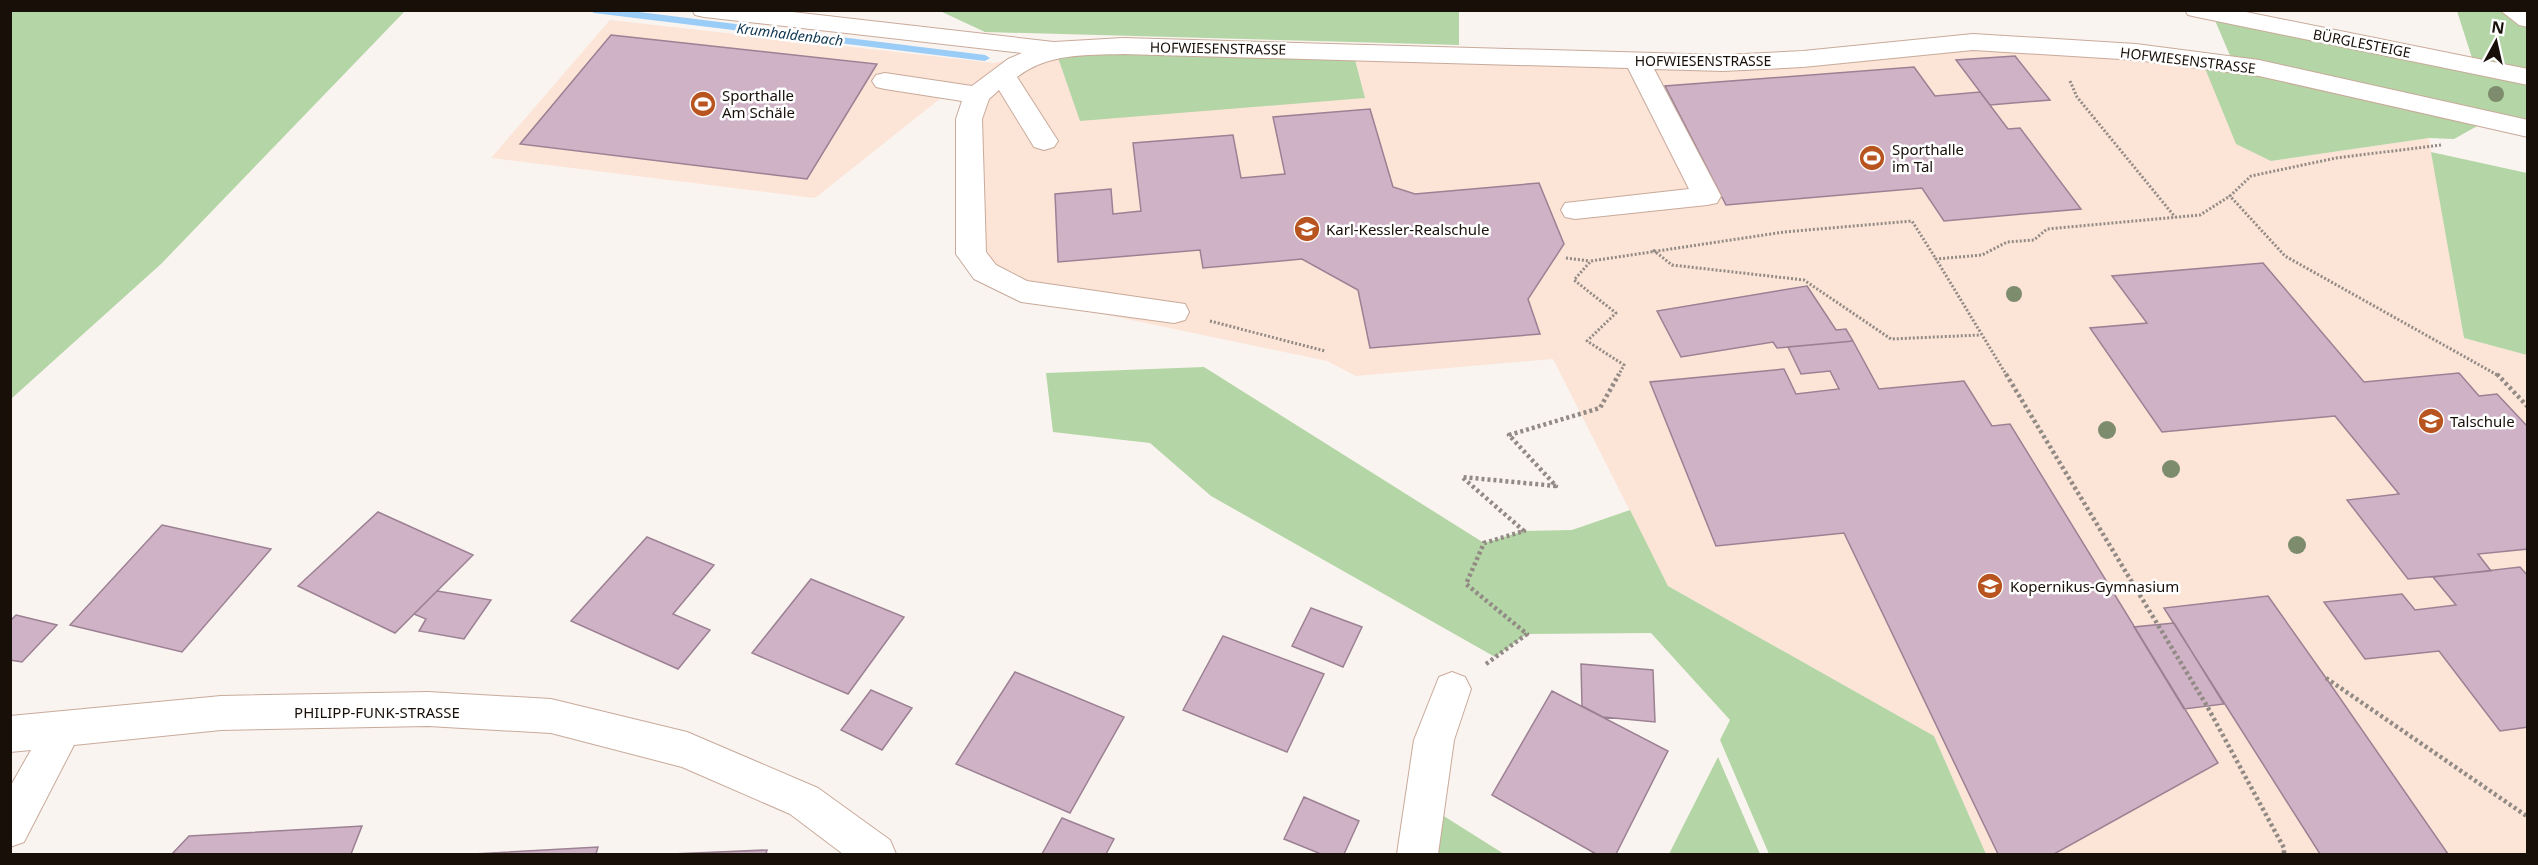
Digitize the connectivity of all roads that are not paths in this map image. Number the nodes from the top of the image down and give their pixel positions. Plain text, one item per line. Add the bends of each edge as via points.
1 (704, 10) edge
2 (2197, 10) edge
3 (2512, 10) edge
4 (2528, 20) edge
5 (1055, 49) junction
6 (1637, 60) junction
7 (2443, 60) junction
8 (1003, 75) junction
9 (2528, 77) edge
10 (885, 81) dead end
11 (978, 94) junction
12 (2469, 116) junction
13 (2519, 127) edge
14 (1044, 141) dead end
15 (1575, 210) dead end
16 (1174, 312) road end
17 (1452, 689) road end
18 (63, 728) junction
19 (10, 734) edge
20 (10, 828) edge
21 (875, 855) edge
22 (1417, 855) edge

1 - 5 street
2 - 7 street, BÜRGLESTEIGE
3 - 4 street
5 - 6 street, HOFWIESENSTRASSE via 1262,48
5 - 8 street, HOFWIESENSTRASSE via 1017,64
6 - 12 street, HOFWIESENSTRASSE via 1723,63 1803,59 1973,42 2136,52 2259,68
6 - 15 street via 1707,196
7 - 9 street, BÜRGLESTEIGE
7 - 12 street via 2431,69 2433,83 2444,99
8 - 11 street, HOFWIESENSTRASSE
8 - 14 street
10 - 11 street
11 - 16 street via 969,119 971,254 985,272 1022,291
12 - 13 street, HOFWIESENSTRASSE
17 - 22 street via 1434,740
18 - 19 street, PHILIPP-FUNK-STRASSE
18 - 20 street
18 - 21 street, PHILIPP-FUNK-STRASSE via 221,714 428,709 551,717 687,750 804,801

